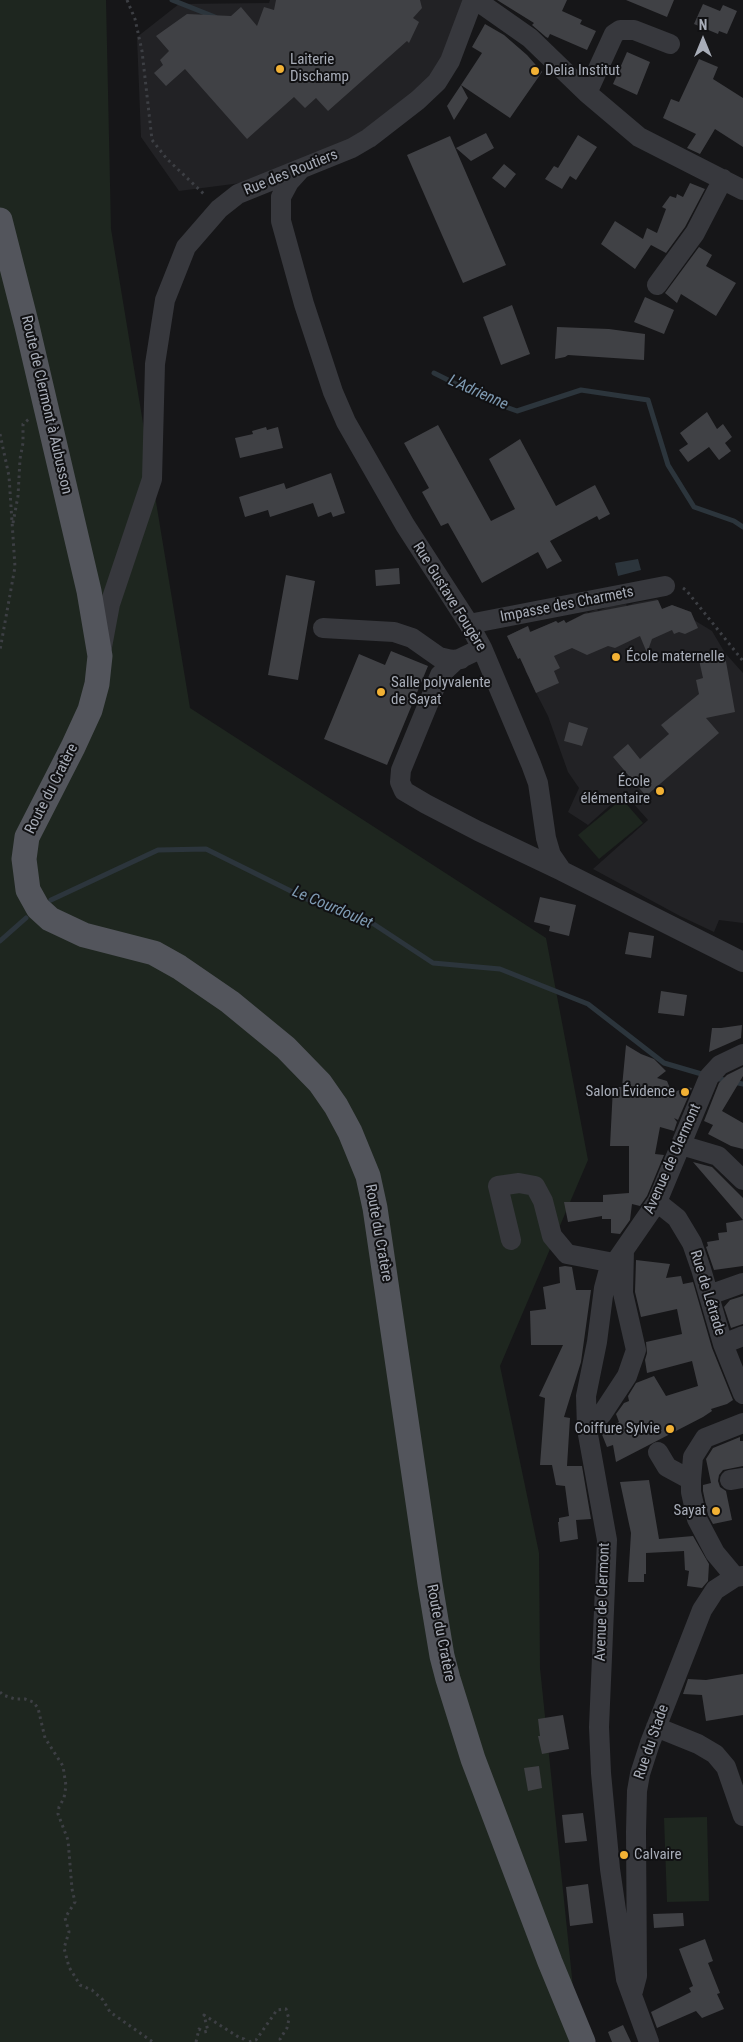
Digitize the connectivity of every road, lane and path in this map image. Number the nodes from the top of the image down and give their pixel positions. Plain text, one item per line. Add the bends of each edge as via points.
1 (127, 0) edge
2 (474, 0) edge
3 (670, 44) dead end
4 (587, 92) junction
5 (299, 171) junction
6 (723, 179) junction
7 (743, 190) edge
8 (220, 209) junction
9 (0, 220) edge
10 (657, 285) dead end
11 (33, 416) dead end
12 (0, 434) edge
13 (12, 529) junction
14 (129, 551) junction
15 (665, 586) joint
16 (89, 591) junction
17 (469, 624) junction
18 (323, 628) dead end
19 (482, 648) junction
20 (0, 650) edge
21 (461, 659) junction
22 (743, 661) edge
23 (99, 671) junction
24 (562, 871) junction
25 (743, 962) edge
26 (743, 1054) edge
27 (681, 1145) junction
28 (743, 1180) edge
29 (656, 1202) junction
30 (511, 1240) dead end
31 (619, 1257) junction
32 (743, 1283) edge
33 (709, 1295) junction
34 (743, 1336) edge
35 (723, 1344) junction
36 (743, 1394) edge
37 (743, 1423) edge
38 (587, 1428) junction
39 (658, 1452) dead end
40 (691, 1480) junction
41 (739, 1576) edge
42 (0, 1692) edge
43 (656, 1728) junction
44 (743, 1816) edge
45 (632, 1995) junction
46 (153, 2042) edge
47 (196, 2042) edge
48 (248, 2042) edge
49 (281, 2042) edge
50 (583, 2042) edge
51 (649, 2042) edge

1 - 8 path via 142,51 152,140 167,159
2 - 4 street via 530,38
2 - 5 street, Rue des Routiers via 450,61 428,91 370,138
3 - 4 street via 634,30 620,30 614,34
4 - 6 street via 639,137
5 - 8 street, Rue des Routiers via 238,194
5 - 17 street, Rue Gustave Fougère via 281,197 281,221 333,392 346,422 405,525
6 - 7 street
6 - 10 street via 695,233
8 - 14 street, Rue des Routiers via 186,247 165,300 155,364 152,480
9 - 16 main road, Route de Clermont à Aubusson
11 - 13 path via 23,424 18,496
12 - 13 path via 9,476
13 - 20 path via 15,567
14 - 16 street, Rue des Routiers via 114,578
14 - 23 street, Rue des Routiers via 110,604
15 - 17 street, Impasse des Charmets
15 - 22 path via 686,590
16 - 23 main road, Route du Cratère via 99,642
17 - 19 street, Rue Gustave Fougère
18 - 21 street via 394,632 412,638 439,657
19 - 21 street
19 - 24 street, Rue Gustave Fougère via 532,764 548,846
21 - 24 street via 440,675 401,770 400,782 404,791
23 - 50 main road, Route du Cratère via 85,723 27,837 24,859 28,890 38,908 50,919 84,935 154,953 230,1002 286,1048 320,1083 350,1132 368,1176 375,1208 442,1656 473,1760
24 - 25 street
26 - 27 street, Avenue de Clermont via 720,1065 712,1073
27 - 28 street via 718,1156
27 - 29 street, Avenue de Clermont
29 - 31 street, Avenue de Clermont
29 - 33 street, Rue de Létrade via 672,1213 685,1230
30 - 31 street via 498,1186 520,1183 535,1186 543,1201 552,1236 568,1254
31 - 38 street, Avenue de Clermont via 605,1282 585,1405
31 - 38 street via 623,1293 636,1350 627,1376 602,1414
32 - 33 street
33 - 35 street, Rue de Létrade
34 - 35 street
35 - 36 street, Rue de Létrade
37 - 40 street via 705,1438 693,1457
38 - 45 street, Avenue de Clermont via 607,1540 600,1706 601,1773 615,1913 622,1962
39 - 40 street via 667,1467
40 - 41 street via 697,1519 716,1553
41 - 43 street, Rue du Stade via 716,1590 702,1610
42 - 46 path via 33,1702 38,1708 46,1738 63,1766 66,1786 58,1814 68,1840 75,1902 65,1918 69,1932 64,1948 69,1967 80,1985 92,1990 110,2012
43 - 44 street via 715,1754 726,1766
43 - 45 street, Rue du Stade via 637,1791 637,1976
45 - 51 street, Avenue de Clermont
47 - 48 path via 199,2029 208,2031 204,2014
48 - 49 path via 256,2040 277,2010 286,2009 289,2019

